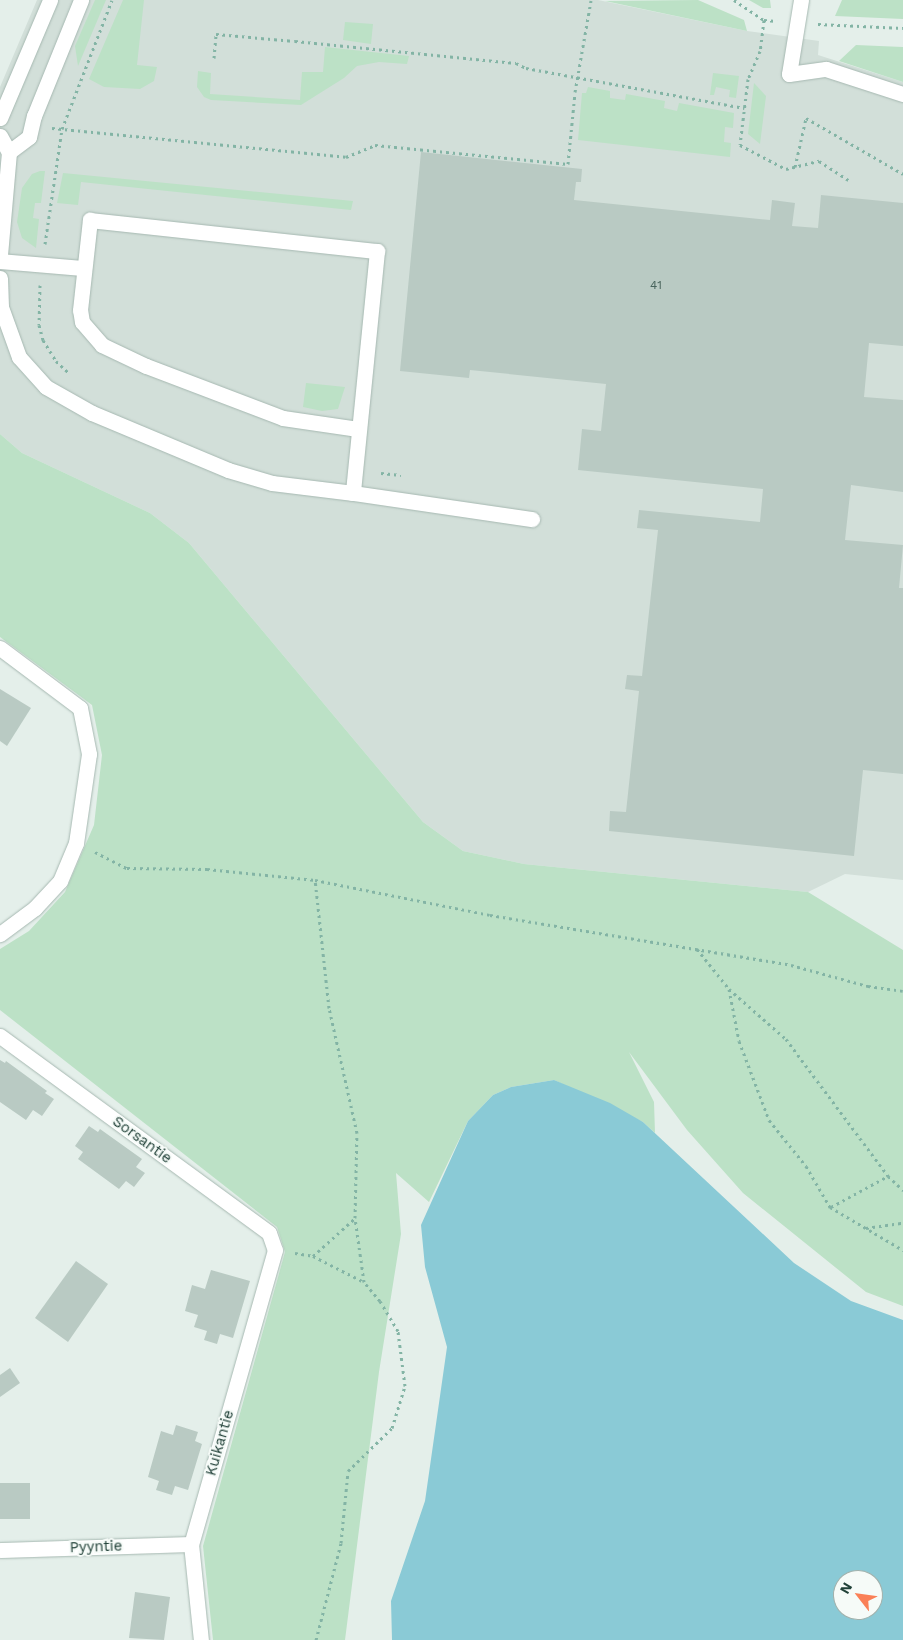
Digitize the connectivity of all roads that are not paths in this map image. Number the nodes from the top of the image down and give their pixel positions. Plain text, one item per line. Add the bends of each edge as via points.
1 (50, 0) edge
2 (81, 0) edge
3 (801, 0) edge
4 (903, 94) edge
5 (0, 118) edge
6 (0, 136) edge
7 (9, 152) junction
8 (0, 255) edge
9 (0, 261) edge
10 (84, 268) junction
11 (0, 278) edge
12 (358, 428) junction
13 (353, 493) junction
14 (532, 519) dead end
15 (0, 648) edge
16 (0, 934) edge
17 (0, 1036) edge
18 (275, 1250) joint
19 (191, 1544) junction
20 (0, 1550) edge
21 (201, 1640) edge

1 - 5 street
2 - 7 street via 34,116 30,137
3 - 4 street via 789,74 826,69
6 - 7 street
7 - 8 street
9 - 10 street
10 - 12 street via 82,322 102,345 146,366 275,416
10 - 12 street via 90,220 377,251
11 - 13 street via 1,307 19,357 46,387 92,413 228,470 272,483
12 - 13 street
13 - 14 street
15 - 16 street via 80,708 89,754 76,843 60,881 36,908
17 - 18 street, Sorsantie via 269,1233
18 - 19 street, Kuikantie
19 - 20 street, Pyyntie
19 - 21 street, Kuikantie

